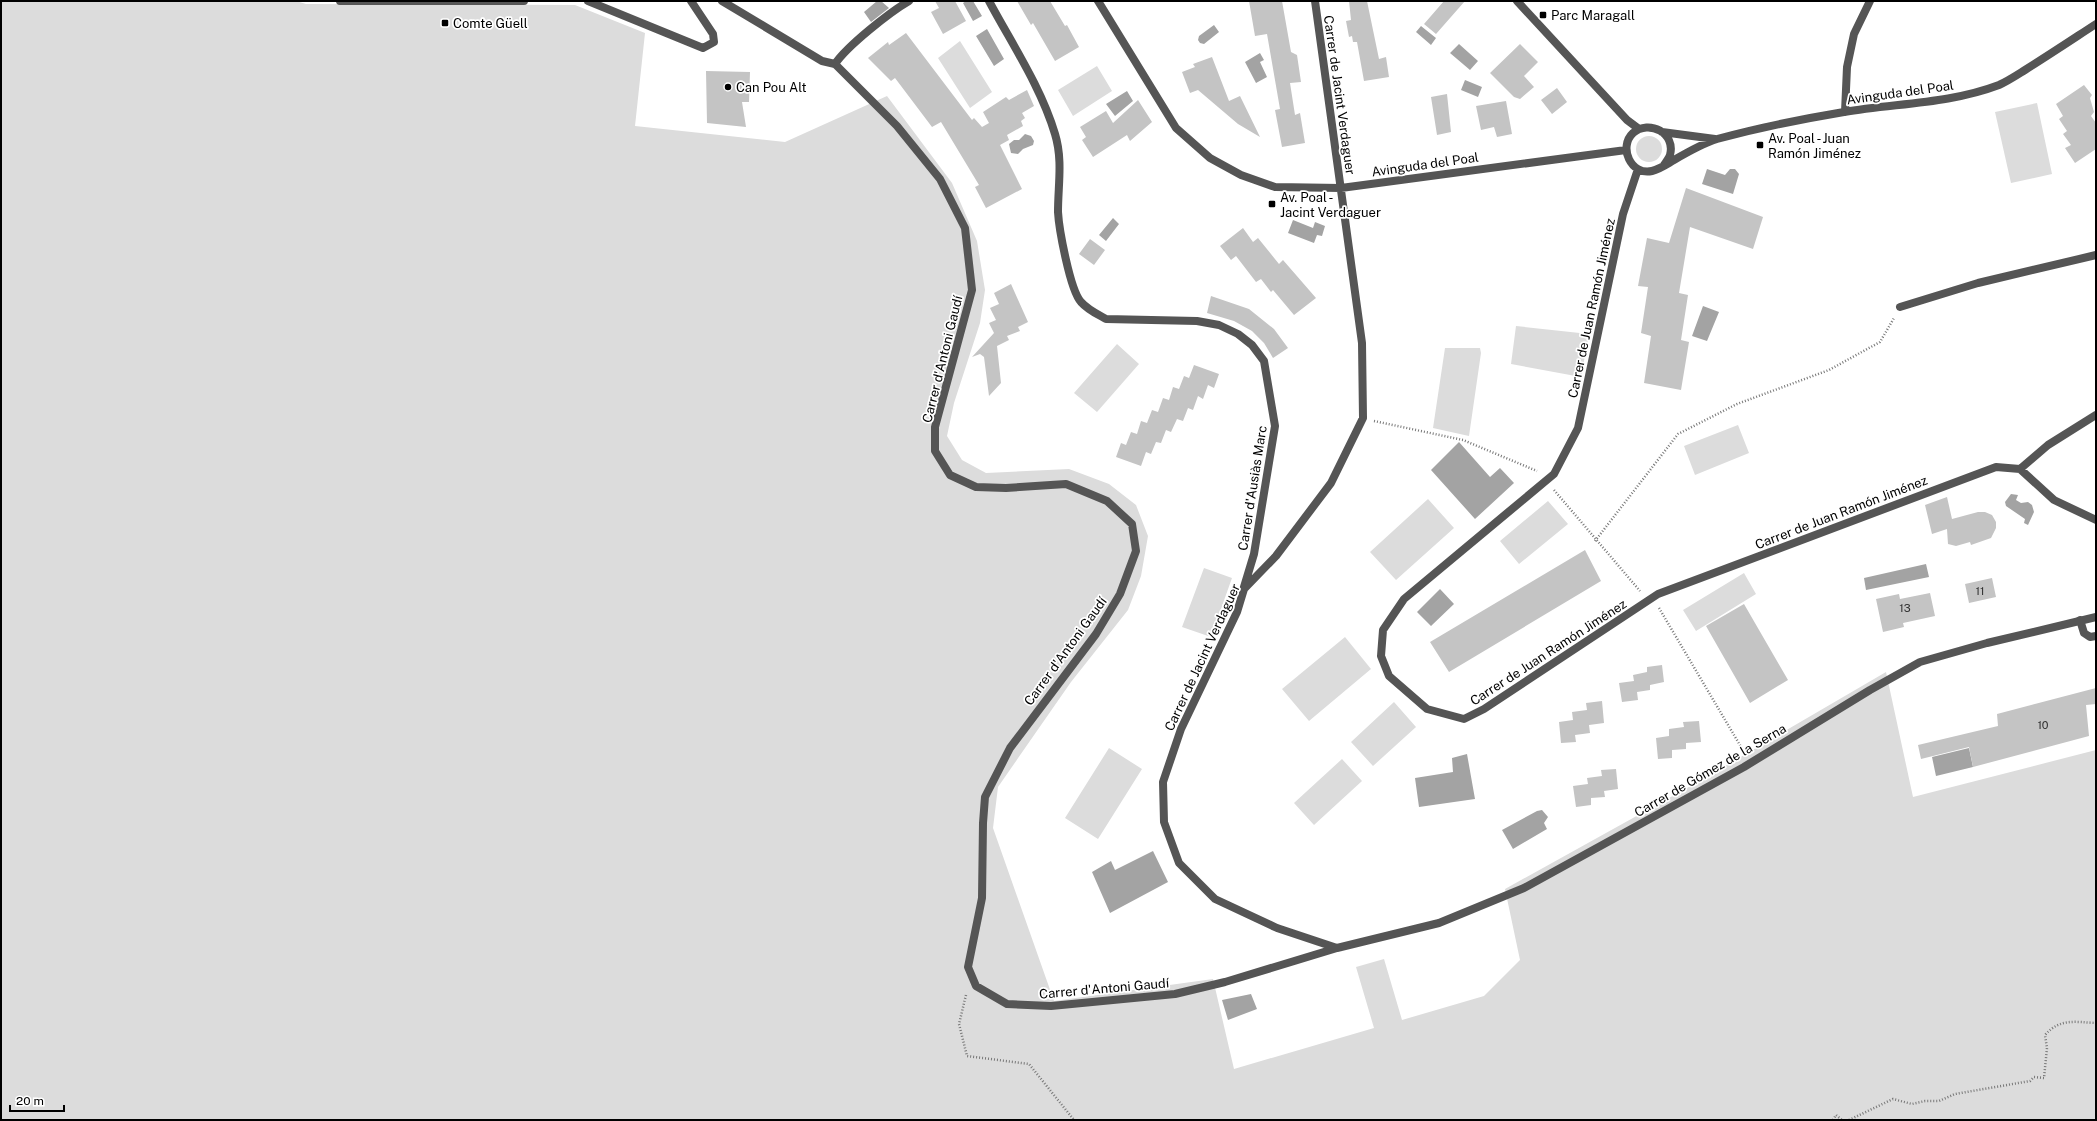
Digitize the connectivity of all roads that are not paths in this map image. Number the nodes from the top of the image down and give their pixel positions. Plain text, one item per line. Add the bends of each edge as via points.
1 (340, 1) edge
2 (524, 1) edge
3 (588, 1) edge
4 (690, 1) edge
5 (722, 1) edge
6 (909, 1) edge
7 (989, 1) edge
8 (1098, 1) edge
9 (1315, 1) edge
10 (1517, 1) edge
11 (1870, 1) edge
12 (2096, 24) edge
13 (836, 64) junction
14 (1845, 112) junction
15 (1638, 129) junction
16 (1662, 132) junction
17 (1715, 140) junction
18 (1626, 150) junction
19 (1664, 165) junction
20 (1638, 169) junction
21 (1341, 188) junction
22 (2096, 255) edge
23 (1900, 307) road end
24 (2096, 415) edge
25 (2020, 469) junction
26 (2096, 520) edge
27 (1244, 589) junction
28 (2096, 616) edge
29 (2080, 620) junction
30 (2096, 636) edge
31 (1337, 948) junction

1 - 2 street
3 - 4 street via 703,48 714,42 713,34
5 - 13 street, Carrer d'Antoni Gaudí via 822,61
6 - 13 street via 847,50
7 - 27 street, Carrer d'Ausiàs Marc via 1043,101 1055,134 1060,155 1058,213 1067,263 1080,302 1106,319 1219,325 1238,334 1252,345 1264,361 1275,426 1254,554
8 - 21 street, Avinguda del Poal via 1176,128 1210,158 1241,175 1275,187
9 - 21 street, Carrer de Jacint Verdaguer
10 - 15 street
11 - 14 street via 1854,34 1847,67
12 - 14 street, Avinguda del Poal via 2000,85 1944,100
13 - 31 street, Carrer d'Antoni Gaudí via 897,126 935,173 965,228 972,290 935,427 936,451 950,475 976,487 1066,484 1107,501 1132,524 1136,551 1120,594 1096,634 1010,748 985,797 982,898 968,967 976,986 1007,1004 1051,1006 1175,994 1225,982
14 - 17 street, Avinguda del Poal
15 - 16 street via 1655,128
15 - 18 street via 1627,141
16 - 17 street, Avinguda del Poal
16 - 19 street via 1670,142 1670,154
17 - 19 street, Avinguda del Poal
18 - 20 street via 1630,161
18 - 21 street, Avinguda del Poal
19 - 20 street via 1650,172
20 - 25 street, Carrer de Juan Ramón Jiménez via 1622,214 1578,428 1554,474 1404,599 1383,630 1381,656 1389,676 1427,709 1464,720 1650,599 1996,467
21 - 27 street, Carrer de Jacint Verdaguer via 1362,343 1363,418 1331,483 1276,556
22 - 23 street via 1978,283
24 - 25 street via 2048,445
25 - 26 street via 2054,500
27 - 31 street, Carrer de Jacint Verdaguer via 1237,612 1181,729 1163,782 1164,822 1179,863 1216,899 1277,928
28 - 29 street, Carrer de Gómez de la Serna
29 - 30 street via 2084,633 2090,637
29 - 31 street, Carrer de Gómez de la Serna via 1920,662 1750,763 1524,888 1439,923

